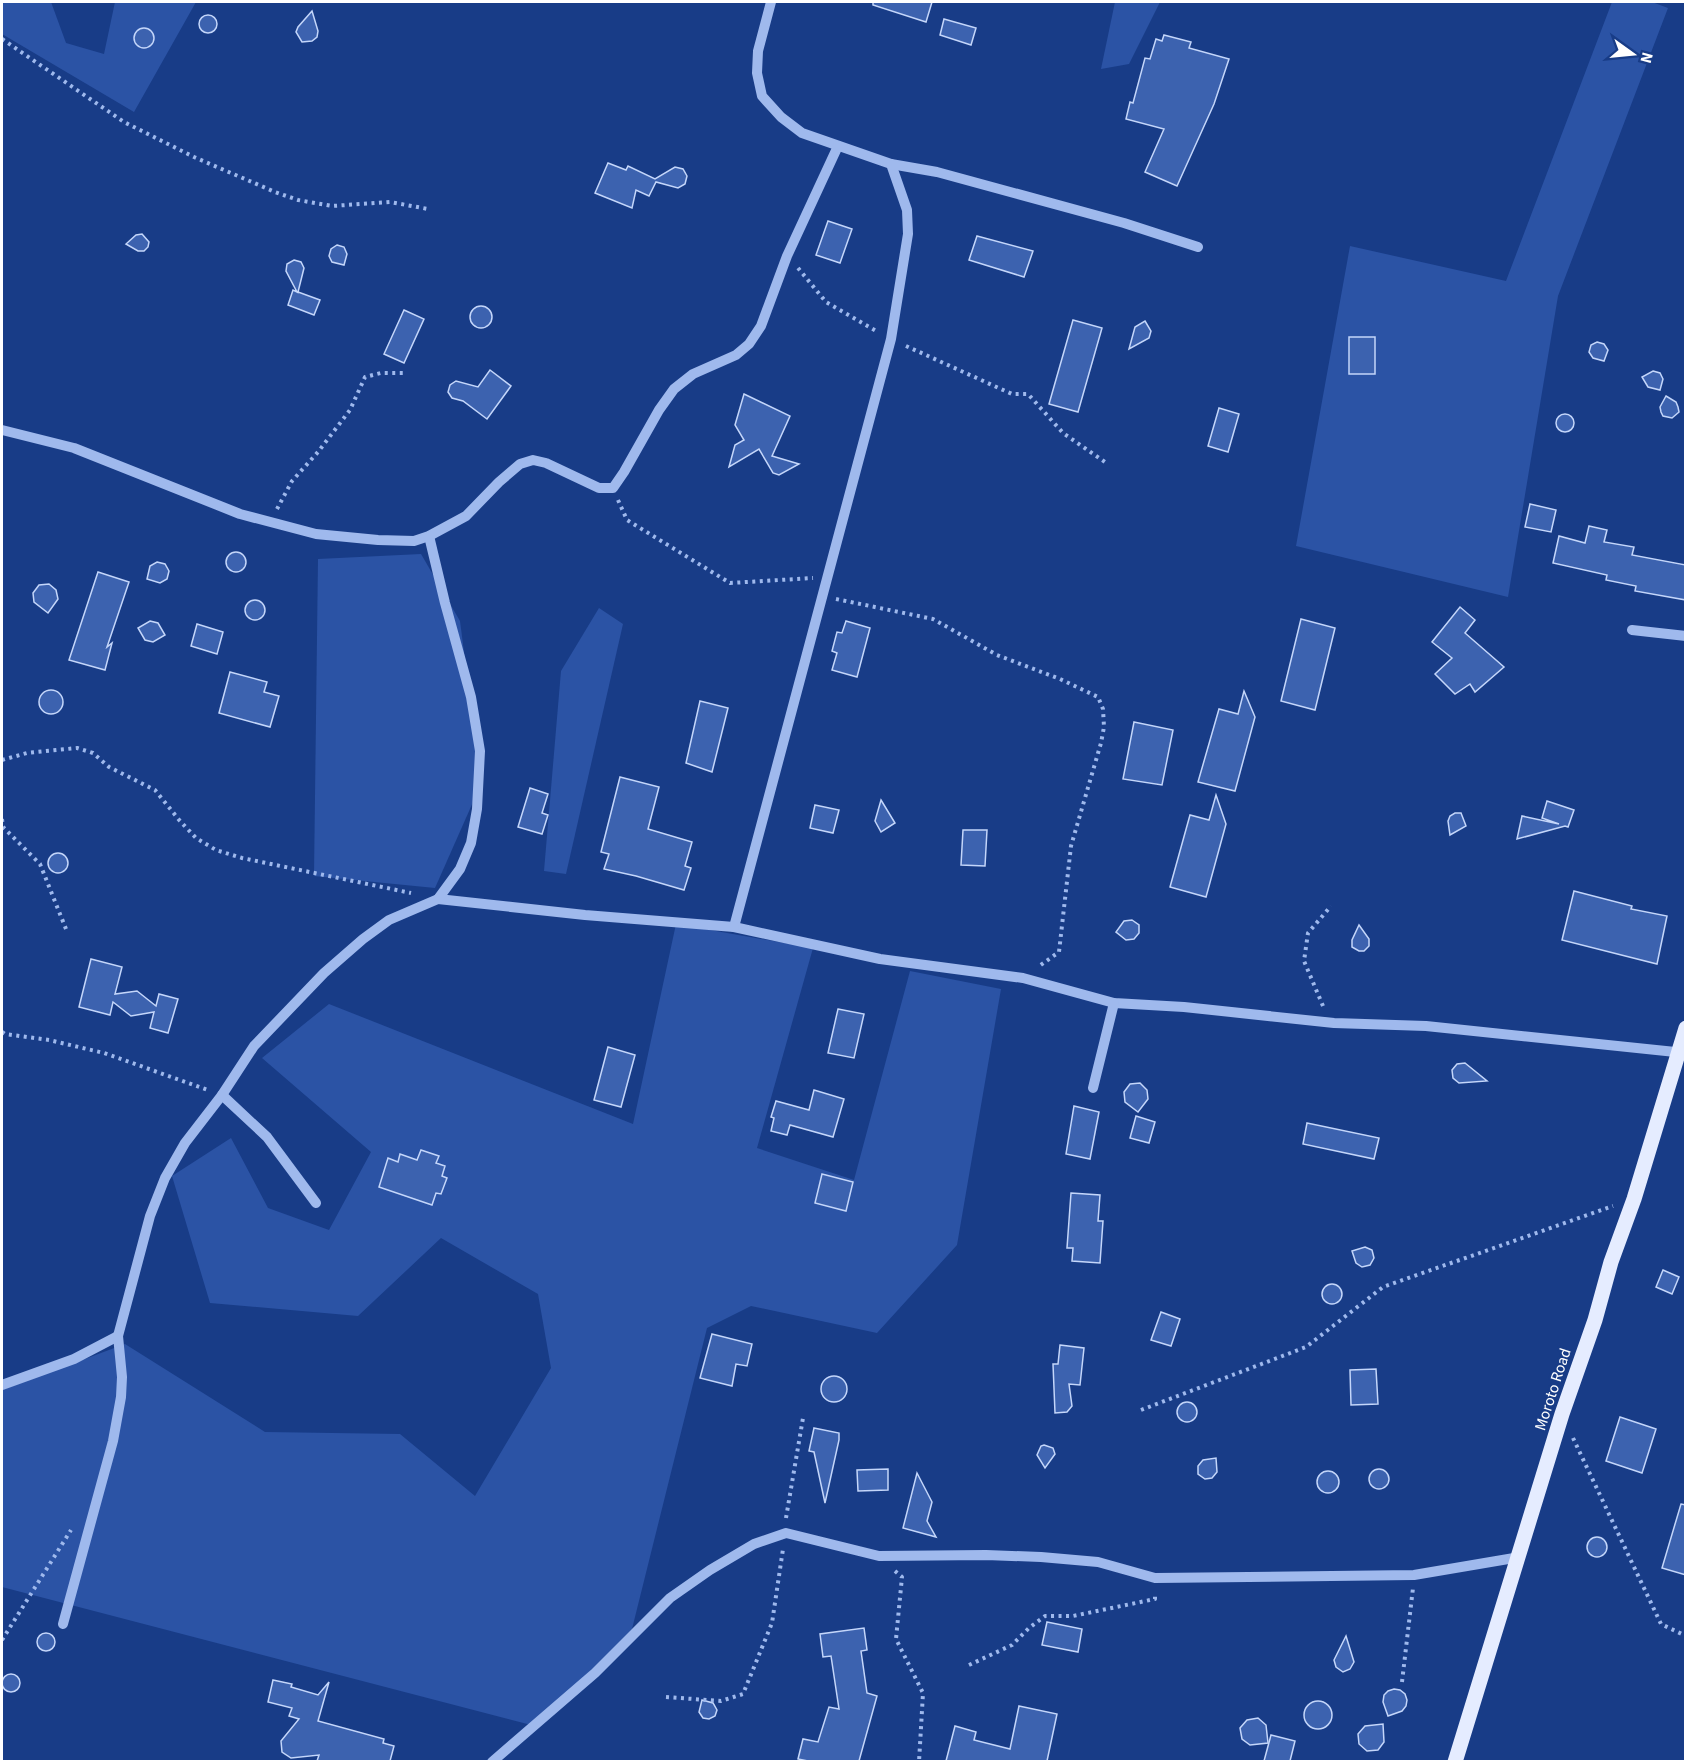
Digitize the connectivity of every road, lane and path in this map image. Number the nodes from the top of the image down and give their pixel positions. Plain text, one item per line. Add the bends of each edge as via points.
1 (771, 2) edge
2 (2, 39) edge
3 (838, 146) junction
4 (891, 164) junction
5 (428, 209) dead end
6 (1198, 247) dead end
7 (787, 255) junction
8 (891, 339) junction
9 (407, 373) dead end
10 (2, 430) edge
11 (1105, 462) dead end
12 (613, 488) junction
13 (270, 523) junction
14 (429, 536) junction
15 (829, 576) junction
16 (821, 596) junction
17 (1632, 630) dead end
18 (1686, 636) edge
19 (2, 760) edge
20 (2, 819) edge
21 (438, 899) junction
22 (1331, 906) dead end
23 (734, 927) junction
24 (66, 929) dead end
25 (1023, 978) junction
26 (1114, 1003) junction
27 (1334, 1023) junction
28 (1686, 1028) edge
29 (2, 1032) edge
30 (1682, 1053) edge
31 (1093, 1088) dead end
32 (222, 1095) junction
33 (1634, 1199) junction
34 (316, 1203) dead end
35 (118, 1336) junction
36 (2, 1385) edge
37 (1141, 1410) dead end
38 (1562, 1414) junction
39 (803, 1418) dead end
40 (71, 1529) dead end
41 (786, 1533) junction
42 (879, 1556) junction
43 (1520, 1557) junction
44 (1414, 1575) junction
45 (1155, 1578) junction
46 (63, 1624) dead end
47 (1686, 1636) edge
48 (2, 1640) edge
49 (969, 1665) dead end
50 (1402, 1682) dead end
51 (666, 1697) dead end
52 (492, 1761) edge
53 (919, 1761) edge
54 (1455, 1761) edge

1 - 3 street via 758,51 762,96 802,133
2 - 5 path via 124,122 275,192 332,206 390,202
3 - 4 street
3 - 7 street
4 - 6 street via 948,175
4 - 8 street via 907,210 908,234
7 - 8 path via 826,302
7 - 12 street via 761,326 749,344 736,355 693,374 674,389
8 - 11 path via 1012,394 1028,394 1063,433
8 - 15 street
9 - 13 path via 365,377 350,410 292,481
10 - 13 street via 74,448
12 - 14 street via 599,488 533,460 520,464 466,516
12 - 15 path via 627,520 730,583
13 - 14 street via 316,534 378,540 414,541
14 - 21 street via 471,697 480,751 471,843 460,869
15 - 16 street
16 - 23 street
16 - 25 path via 933,619 997,655 1098,697 1104,727 1071,846 1059,952
17 - 18 street
19 - 21 path via 77,748 93,753 110,767 155,790 196,838 216,850
20 - 24 path via 3,827 40,864
21 - 23 street
21 - 32 street via 389,920 324,973 254,1046
22 - 27 path via 1308,933 1304,961 1317,995
23 - 25 street via 880,959
25 - 26 street
26 - 27 street
26 - 31 street
27 - 30 street via 1426,1026
28 - 30 main road, Moroto Road
29 - 32 path via 104,1053
30 - 33 main road, Moroto Road
32 - 34 street via 267,1137
32 - 35 street via 185,1143 165,1178 150,1216
33 - 37 path via 1383,1287 1306,1347
33 - 38 main road, Moroto Road
35 - 36 street via 74,1359
35 - 46 street via 121,1387 113,1441
38 - 43 main road, Moroto Road
38 - 47 path via 1661,1624
39 - 41 path
40 - 48 path
41 - 42 street
41 - 51 path via 772,1623 743,1694 721,1701
41 - 52 street via 754,1544 670,1598 595,1674
42 - 45 street via 1070,1559 1098,1562
42 - 53 path via 902,1577 896,1639 923,1693
43 - 44 street
43 - 54 main road, Moroto Road
44 - 45 street
44 - 50 path
45 - 49 path via 1155,1599 1073,1616 1045,1616 1012,1645

